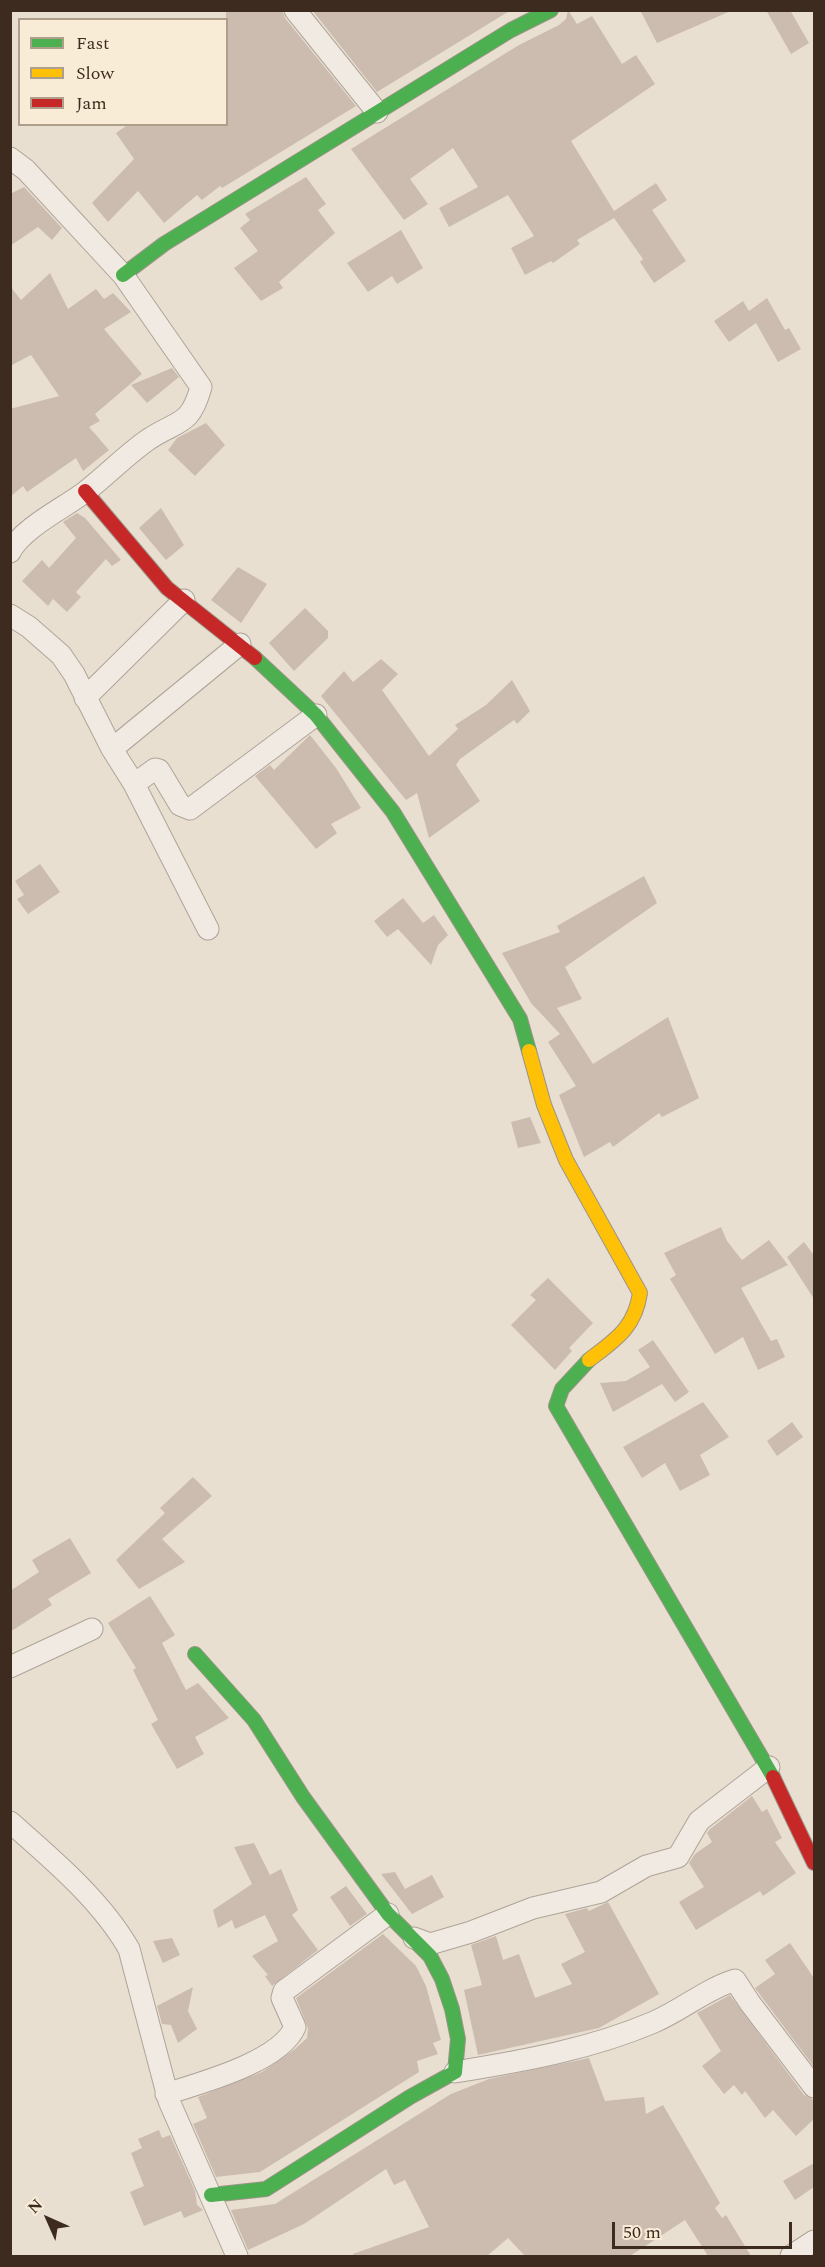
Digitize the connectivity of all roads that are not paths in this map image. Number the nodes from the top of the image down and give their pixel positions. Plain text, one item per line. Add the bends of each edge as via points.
1 (295, 10) edge
2 (551, 10) edge
3 (377, 112) junction
4 (16, 169) edge
5 (123, 275) junction
6 (85, 491) junction
7 (10, 552) edge
8 (184, 600) junction
9 (10, 615) edge
10 (240, 644) junction
11 (85, 698) junction
12 (316, 714) junction
13 (112, 749) junction
14 (134, 784) junction
15 (208, 929) dead end
16 (92, 1629) dead end
17 (195, 1654) dead end
18 (10, 1667) edge
19 (770, 1767) junction
20 (10, 1822) edge
21 (814, 1863) edge
22 (388, 1914) junction
23 (414, 1938) junction
24 (455, 2072) junction
25 (814, 2087) edge
26 (166, 2094) junction
27 (211, 2195) junction
28 (814, 2241) edge
29 (237, 2256) edge
30 (790, 2256) edge

1 - 3 street
2 - 3 street
3 - 5 street via 164,244
4 - 5 street
5 - 6 street via 201,387 195,408 186,420 149,439
6 - 7 street via 39,523
6 - 8 street via 167,588
8 - 10 street
8 - 11 street
9 - 11 street via 61,655
10 - 12 street
10 - 13 street
11 - 13 street
12 - 14 street via 190,808 180,805 159,770
12 - 19 street via 393,812 520,1019 544,1105 566,1160 640,1293 641,1309 634,1321 573,1372 559,1390 556,1406
13 - 14 street
14 - 15 street
16 - 18 street
17 - 22 street via 254,1720 303,1797
19 - 21 street
19 - 23 street via 699,1821 678,1857 646,1866 601,1892 533,1908 471,1932 430,1944
20 - 26 street via 57,1863 120,1932 129,1949
22 - 23 street
22 - 26 street via 284,1991 282,1998 295,2027 283,2043 261,2058 220,2076
23 - 24 street via 430,1956 452,2009 458,2039
24 - 25 street via 575,2050 655,2022 735,1980
24 - 27 street via 266,2189
26 - 27 street
27 - 29 street
28 - 30 street

